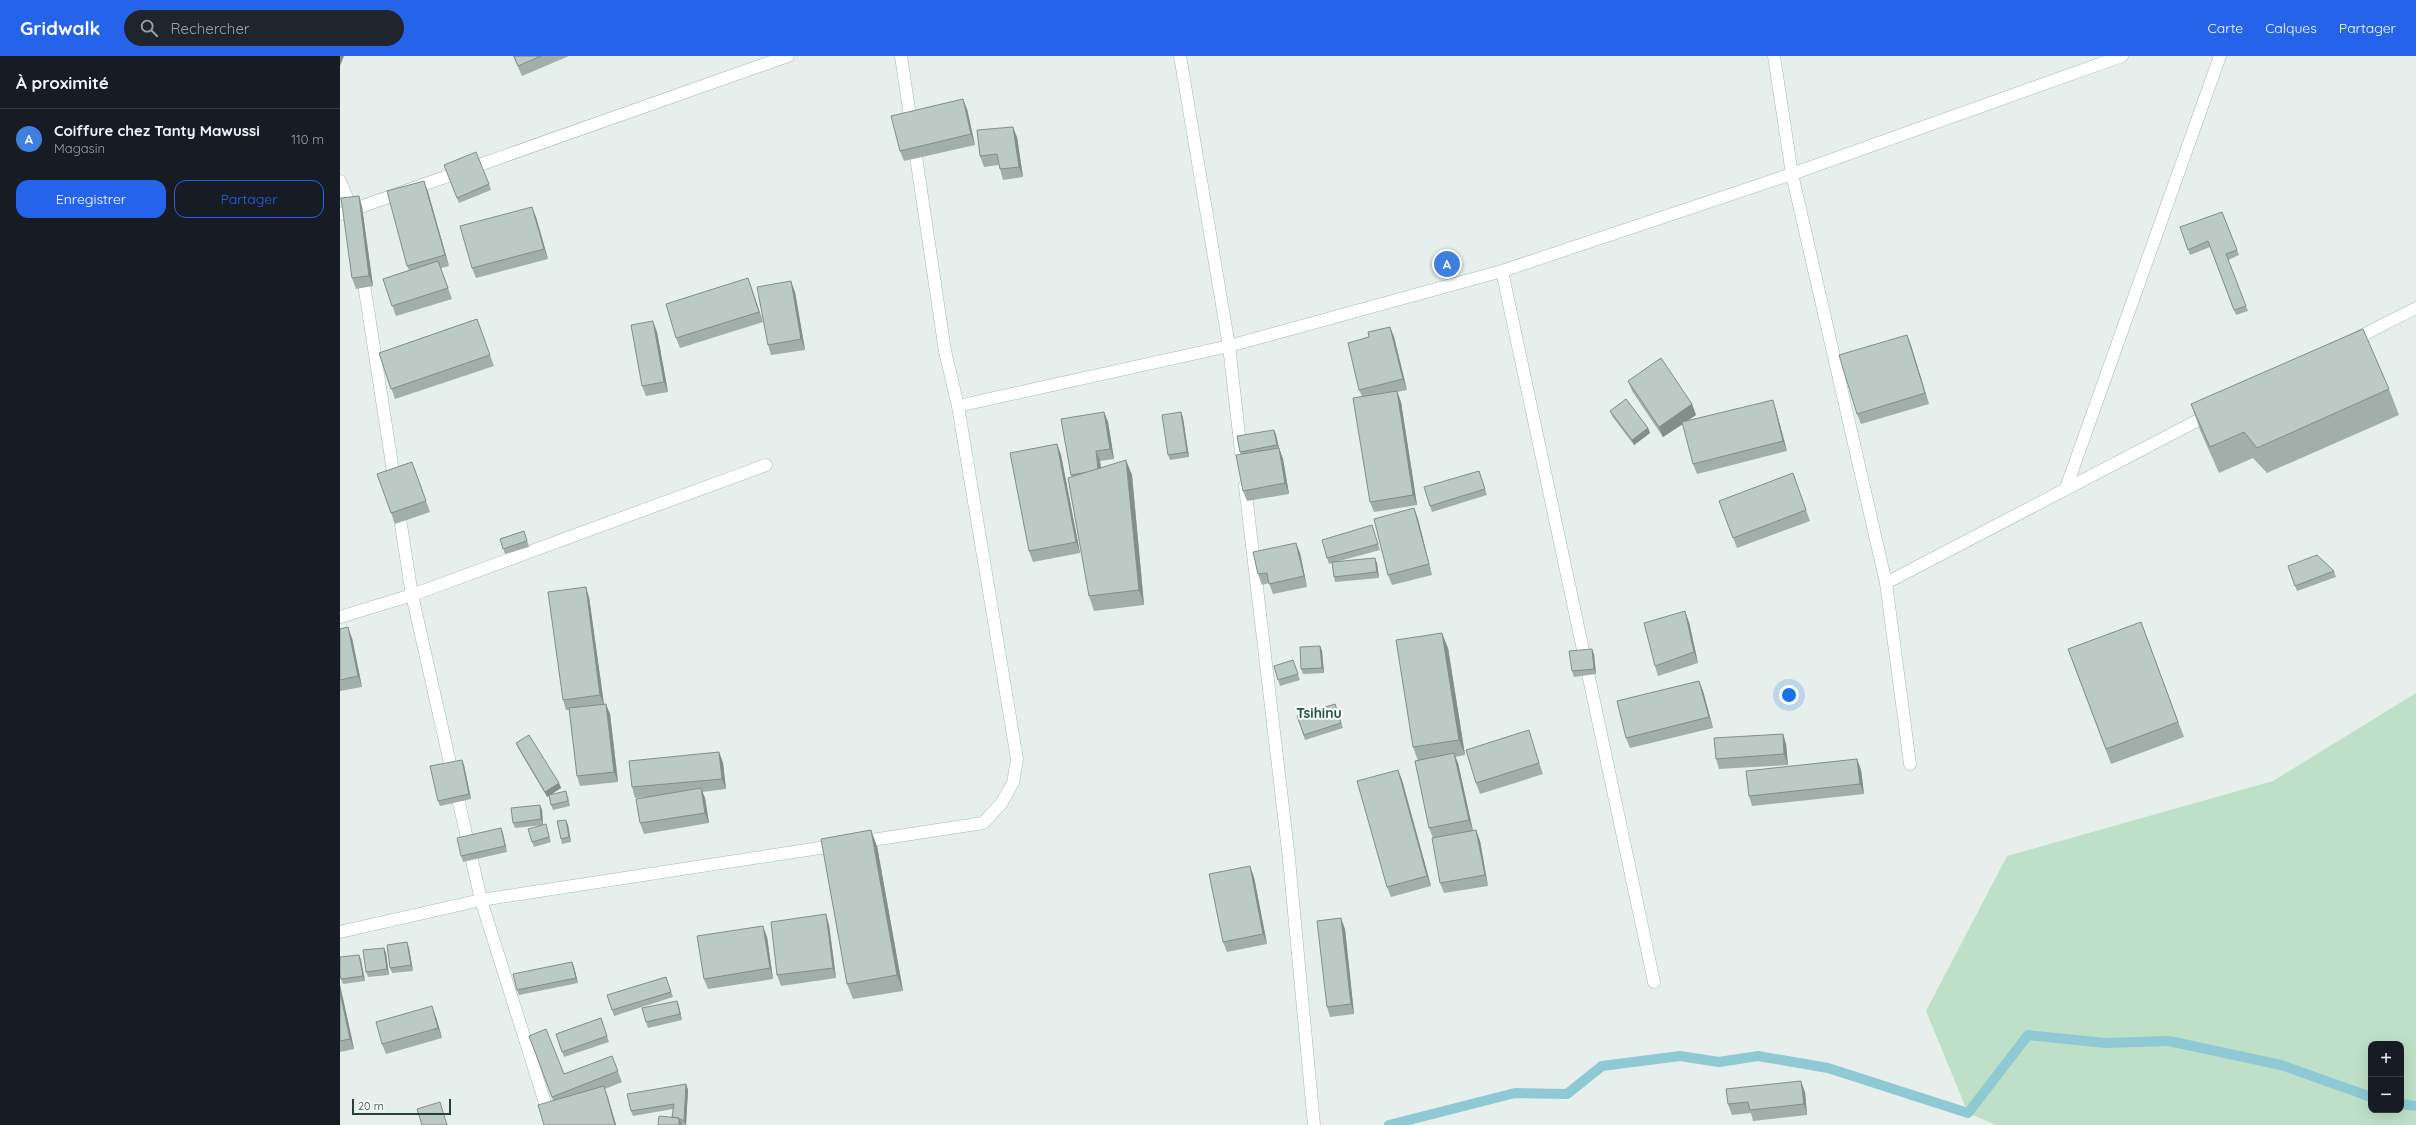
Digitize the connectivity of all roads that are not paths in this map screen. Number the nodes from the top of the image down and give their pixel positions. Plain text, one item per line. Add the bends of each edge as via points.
1 (788, 56) edge
2 (901, 56) edge
3 (1180, 56) edge
4 (1774, 56) edge
5 (2122, 56) edge
6 (2220, 56) edge
7 (1792, 174) junction
8 (340, 181) edge
9 (352, 209) junction
10 (340, 214) edge
11 (355, 225) edge
12 (359, 256) edge
13 (1502, 271) junction
14 (2416, 308) edge
15 (1229, 346) junction
16 (2339, 348) edge
17 (958, 406) junction
18 (2220, 409) edge
19 (766, 465) dead end
20 (2066, 488) junction
21 (1886, 583) junction
22 (412, 595) junction
23 (340, 617) edge
24 (1910, 764) dead end
25 (481, 900) junction
26 (340, 932) edge
27 (1654, 982) dead end
28 (552, 1125) edge
29 (1314, 1125) edge

1 - 9 street
2 - 17 street via 945,351
3 - 15 street
4 - 7 street
5 - 7 street
6 - 20 street
7 - 13 street
7 - 21 street
8 - 9 street
9 - 10 street
9 - 11 street
12 - 22 street
13 - 15 street
13 - 27 street
14 - 16 street
15 - 17 street
15 - 29 street via 1289,859
17 - 25 street via 1017,759 1013,783 997,809 983,823
18 - 20 street
19 - 22 street
20 - 21 street
21 - 24 street
22 - 23 street
22 - 25 street
25 - 26 street
25 - 28 street

